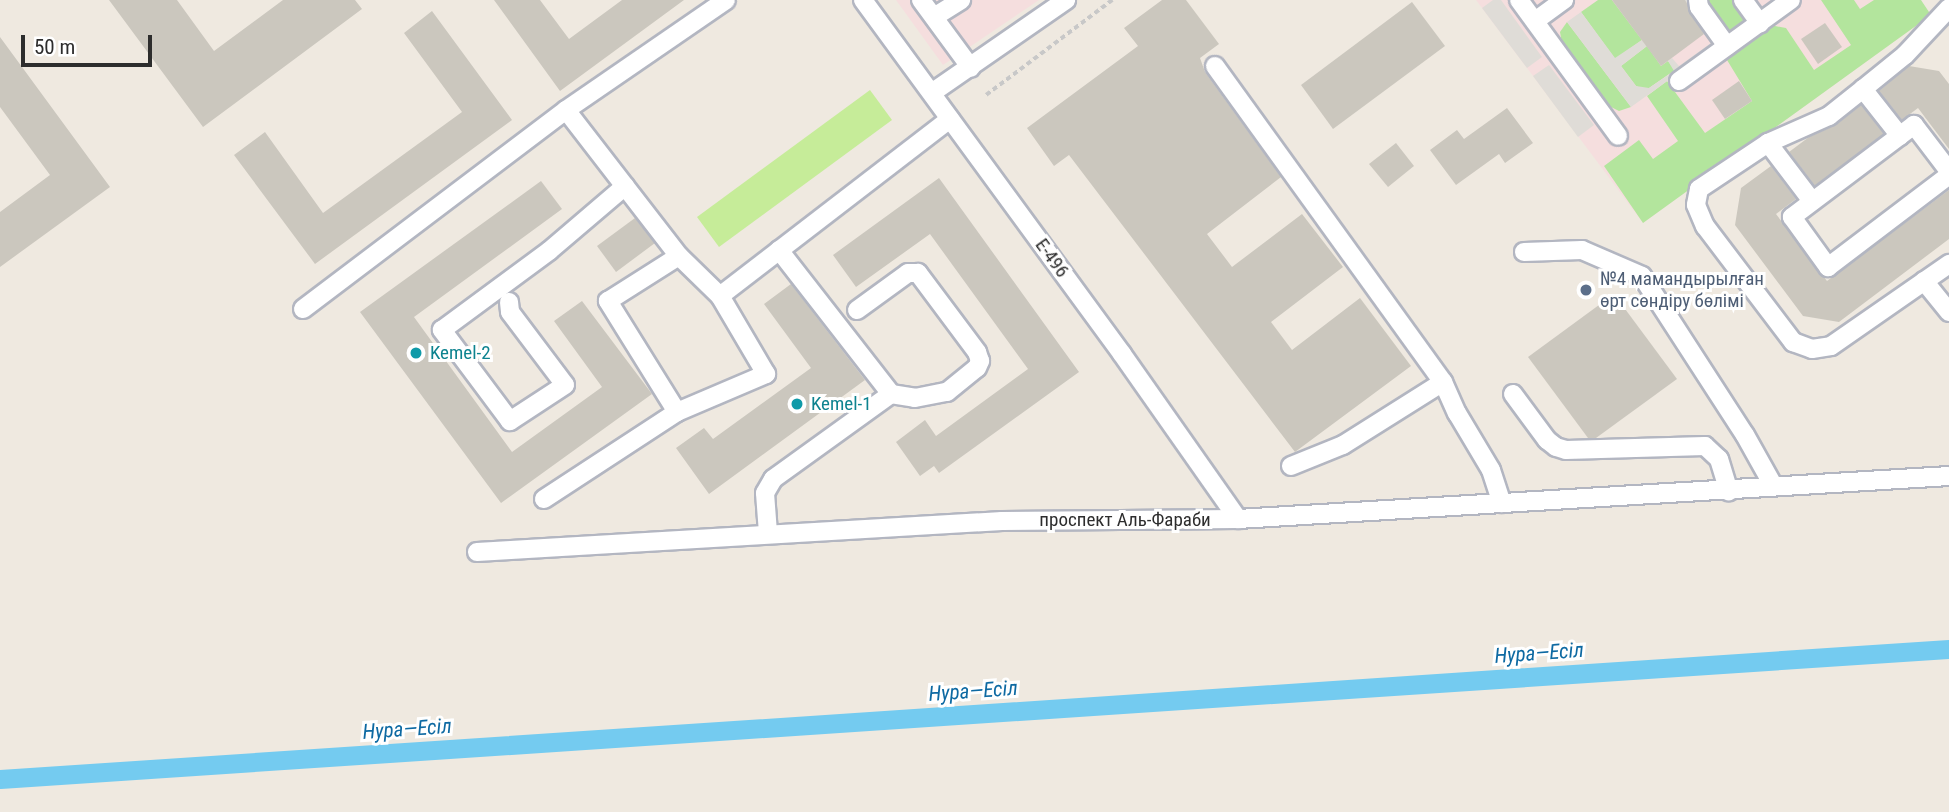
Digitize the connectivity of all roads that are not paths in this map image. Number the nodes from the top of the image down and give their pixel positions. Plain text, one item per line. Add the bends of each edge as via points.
1 (726, 0) edge
2 (863, 0) edge
3 (921, 0) edge
4 (961, 0) edge
5 (1066, 0) edge
6 (1519, 0) edge
7 (1564, 0) edge
8 (1698, 0) edge
9 (1742, 0) edge
10 (1791, 0) edge
11 (1949, 8) edge
12 (934, 17) junction
13 (1535, 21) junction
14 (1760, 23) junction
15 (1727, 46) junction
16 (1215, 66) dead end
17 (971, 68) junction
18 (1679, 81) dead end
19 (1863, 89) junction
20 (933, 92) junction
21 (566, 110) junction
22 (950, 119) junction
23 (1900, 135) junction
24 (1618, 136) dead end
25 (1768, 143) junction
26 (1949, 173) edge
27 (625, 186) junction
28 (1812, 201) junction
29 (779, 250) junction
30 (1524, 252) dead end
31 (679, 256) junction
32 (1949, 264) edge
33 (1924, 281) junction
34 (720, 296) junction
35 (509, 302) dead end
36 (303, 309) dead end
37 (857, 310) dead end
38 (1949, 312) edge
39 (1443, 383) junction
40 (891, 394) junction
41 (1513, 394) dead end
42 (677, 412) junction
43 (1291, 467) dead end
44 (1949, 476) edge
45 (1773, 485) junction
46 (1728, 491) junction
47 (544, 499) dead end
48 (1502, 503) junction
49 (1238, 519) junction
50 (768, 533) junction
51 (477, 552) dead end

1 - 21 street
2 - 20 street, E-496
3 - 12 street
4 - 12 street
5 - 17 street
6 - 13 street
7 - 13 street
8 - 15 street
9 - 14 street
10 - 14 street
11 - 19 street via 1905,55
12 - 17 street
13 - 24 street
14 - 15 street
15 - 18 street
16 - 39 street
17 - 20 street
19 - 23 street
19 - 25 street via 1829,116
20 - 22 street, E-496
21 - 27 street
21 - 36 street
22 - 29 street
22 - 49 street, E-496
23 - 26 street via 1914,125
23 - 28 street
25 - 28 street
25 - 33 street via 1699,189 1696,205 1705,226 1793,342 1812,349 1831,346
26 - 28 street via 1828,267 1792,217
27 - 31 street
27 - 35 street via 549,251 442,330 510,421 565,385 510,312
29 - 34 street
29 - 40 street
30 - 45 street via 1581,250 1642,276
31 - 34 street
31 - 42 street via 608,301
32 - 33 street
33 - 38 street
34 - 42 street via 766,374
37 - 40 street via 908,273 918,273 977,352 977,368 947,392 915,398
39 - 43 street via 1343,444
39 - 48 street via 1491,470
40 - 50 street via 773,479 765,493
41 - 46 street via 1546,440 1566,450 1705,446 1718,459
42 - 47 street
44 - 45 street, проспект Аль-Фараби
45 - 46 street, проспект Аль-Фараби
46 - 48 street, проспект Аль-Фараби
48 - 49 street, проспект Аль-Фараби
49 - 50 street, проспект Аль-Фараби via 1002,521
50 - 51 street, проспект Аль-Фараби

